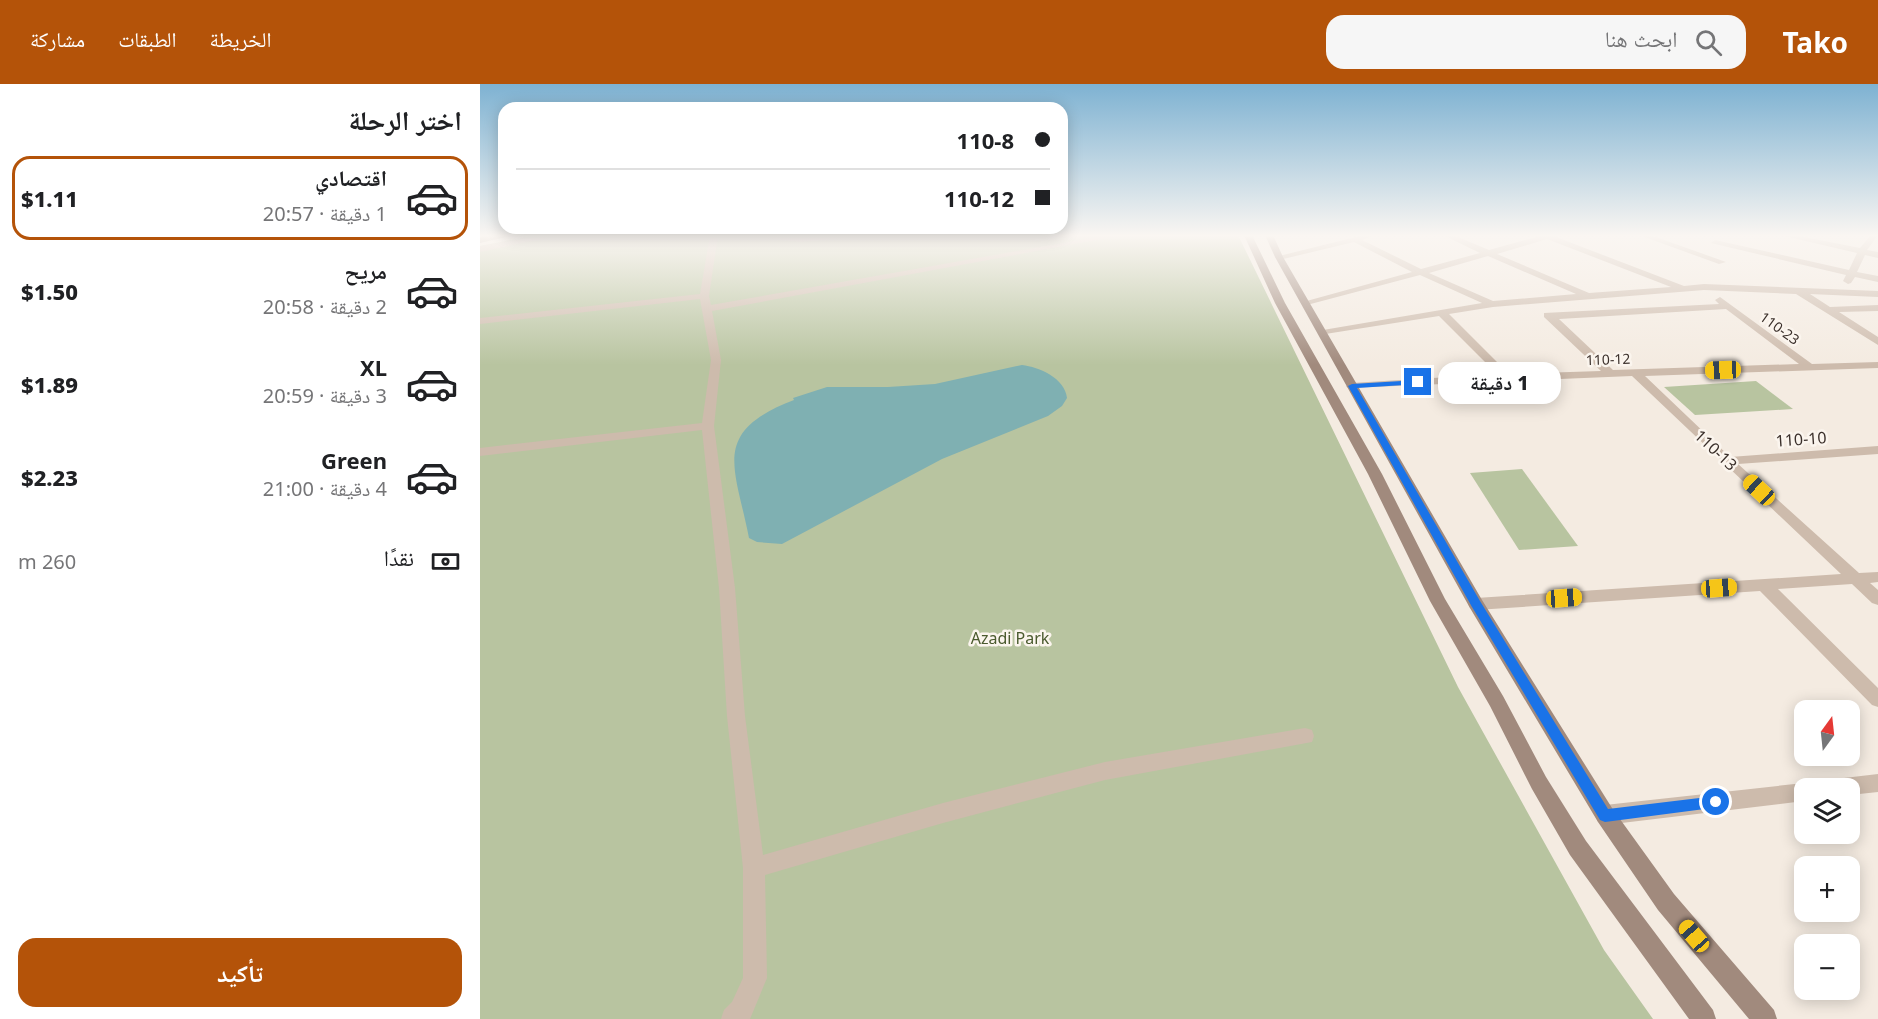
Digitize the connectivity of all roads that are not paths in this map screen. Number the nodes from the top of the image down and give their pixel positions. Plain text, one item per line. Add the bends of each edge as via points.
1 (707, 279) edge
2 (876, 279) edge
3 (1269, 279) edge
4 (1291, 279) edge
5 (1399, 279) edge
6 (1433, 279) edge
7 (1548, 279) edge
8 (1660, 279) edge
9 (1720, 279) edge
10 (1743, 279) edge
11 (1849, 279) edge
12 (1704, 287) junction
13 (1684, 288) junction
14 (1799, 291) junction
15 (1842, 294) junction
16 (1878, 294) edge
17 (704, 296) junction
18 (1590, 297) junction
19 (1533, 302) junction
20 (1306, 304) junction
21 (1493, 304) junction
22 (1727, 306) junction
23 (1878, 308) edge
24 (707, 309) junction
25 (1826, 310) junction
26 (1442, 313) junction
27 (1550, 317) junction
28 (480, 321) edge
29 (1323, 333) junction
30 (1878, 342) edge
31 (1334, 352) junction
32 (1308, 355) junction
33 (1878, 365) edge
34 (1865, 366) junction
35 (1811, 368) junction
36 (1635, 373) junction
37 (1611, 374) junction
38 (1878, 374) edge
39 (1506, 377) junction
40 (1352, 386) junction
41 (708, 426) junction
42 (1878, 450) edge
43 (480, 452) edge
44 (1727, 461) junction
45 (1878, 577) edge
46 (1856, 579) junction
47 (1764, 585) junction
48 (1878, 599) edge
49 (1476, 604) junction
50 (1878, 700) edge
51 (1305, 736) dead end
52 (1878, 783) edge
53 (1860, 785) edge
54 (1794, 793) edge
55 (1605, 815) junction
56 (754, 868) junction
57 (733, 1019) edge
58 (1704, 1019) edge
59 (1765, 1019) edge

1 - 17 street
2 - 24 street
3 - 32 main road
4 - 20 main road
5 - 20 street
6 - 21 street
7 - 18 street
8 - 13 street
9 - 12 street
10 - 14 street
11 - 15 street
12 - 13 street
12 - 22 street, 110-23
13 - 18 street
14 - 15 street
14 - 25 street
15 - 16 street
17 - 24 street
17 - 28 street
18 - 19 street
19 - 21 street
19 - 27 street
20 - 29 main road
21 - 26 street
22 - 27 street
22 - 35 street, 110-23
23 - 25 street
24 - 41 street via 716,360
25 - 30 street
26 - 29 street
26 - 39 street
27 - 37 street
29 - 31 main road
31 - 32 main road
31 - 40 main road
32 - 58 main road via 1376,474 1438,601 1566,829
33 - 34 street, 110-12
34 - 35 street, 110-12
34 - 38 street
35 - 36 street, 110-12
36 - 37 street, 110-12
36 - 44 street, 110-13
37 - 39 street, 110-12
39 - 40 street, 110-12
40 - 49 main road
41 - 43 street
41 - 56 street
42 - 44 street, 110-10
44 - 46 street, 110-13
45 - 46 street
46 - 47 street
46 - 48 street, 110-13
47 - 49 street
47 - 50 street
49 - 55 main road
51 - 56 street via 1105,771
52 - 53 street
54 - 55 street
55 - 59 main road via 1666,902
56 - 57 street via 755,978 741,1011

